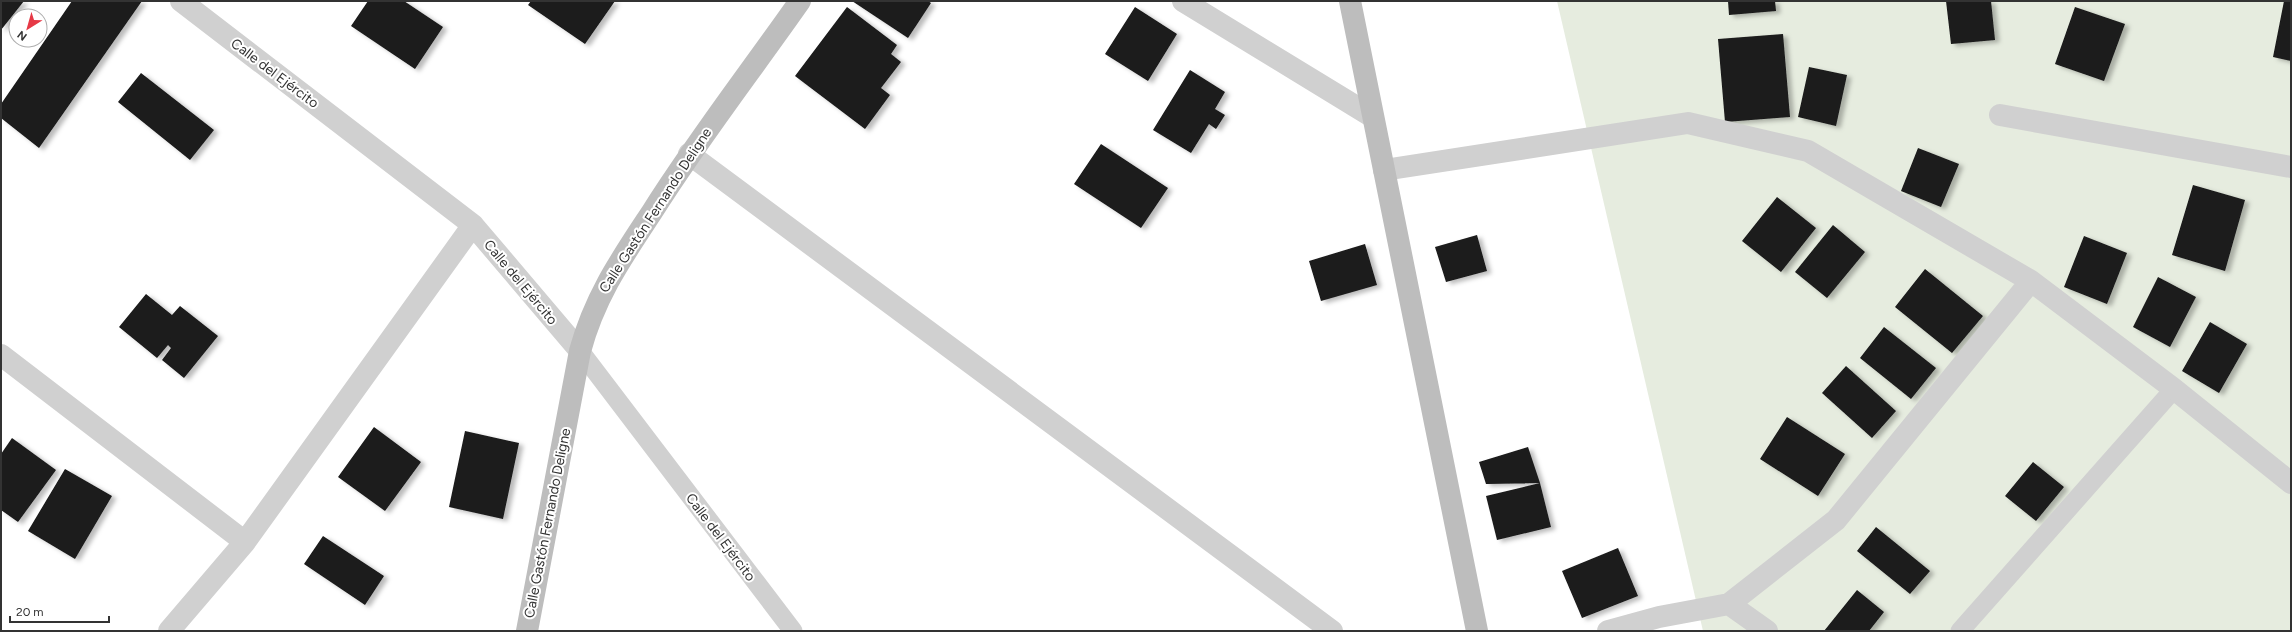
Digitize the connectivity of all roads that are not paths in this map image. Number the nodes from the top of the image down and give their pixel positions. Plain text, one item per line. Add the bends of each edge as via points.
1 (181, 1) edge
2 (800, 1) edge
3 (1184, 1) edge
4 (1350, 1) edge
5 (2000, 115) dead end
6 (1373, 117) junction
7 (689, 154) junction
8 (2291, 167) edge
9 (1384, 170) junction
10 (473, 225) junction
11 (2031, 281) junction
12 (580, 351) junction
13 (1, 355) edge
14 (2174, 389) junction
15 (2291, 483) edge
16 (246, 542) junction
17 (1729, 604) junction
18 (1662, 624) edge
19 (169, 631) edge
20 (527, 631) edge
21 (793, 631) edge
22 (1332, 631) edge
23 (1477, 631) edge
24 (1608, 631) edge
25 (1767, 631) edge
26 (1960, 631) edge

1 - 10 street, Calle del Ejército
2 - 7 street, Calle Gastón Fernando Deligne
3 - 6 street
4 - 6 street
5 - 8 street
6 - 9 street
7 - 12 street, Calle Gastón Fernando Deligne via 606,282 588,322
7 - 22 street
9 - 11 street via 1688,123 1808,151
9 - 23 street
10 - 12 street, Calle del Ejército
10 - 16 street
11 - 14 street
11 - 17 street via 1836,520
12 - 20 street, Calle Gastón Fernando Deligne
12 - 21 lane, Calle del Ejército
13 - 16 street
14 - 15 street
14 - 26 lane
16 - 19 street
17 - 18 street
17 - 25 street
18 - 24 street

